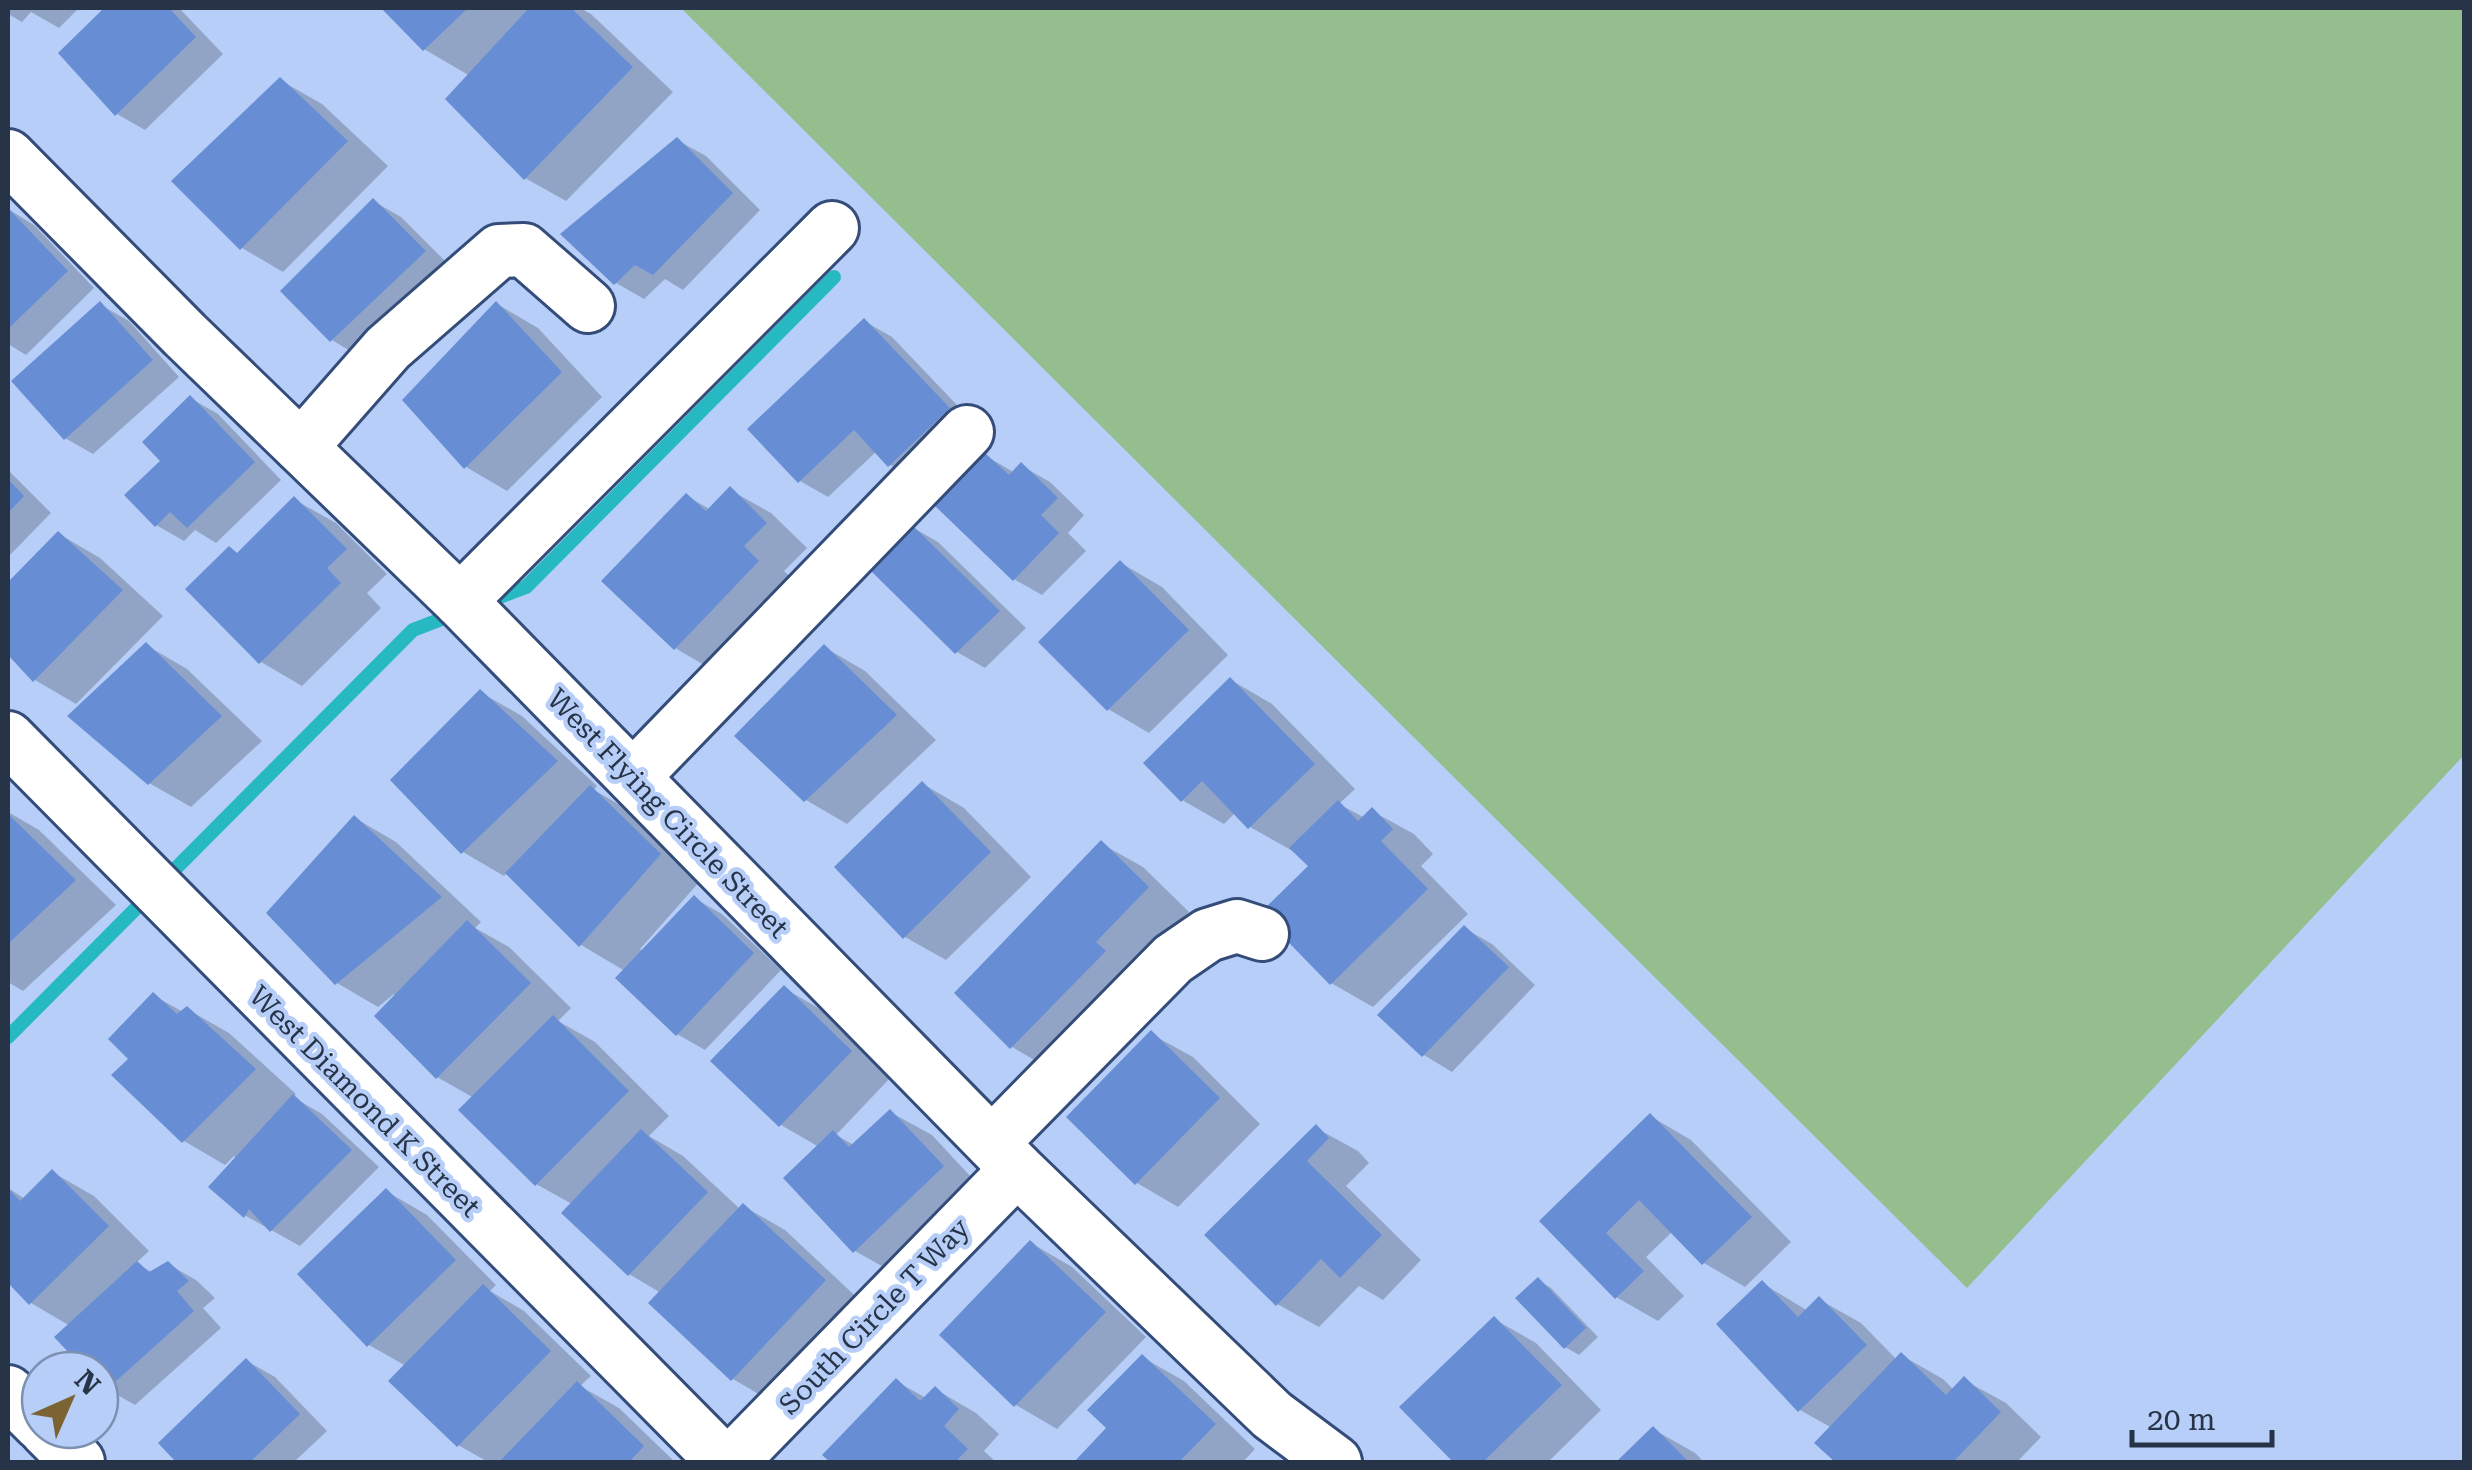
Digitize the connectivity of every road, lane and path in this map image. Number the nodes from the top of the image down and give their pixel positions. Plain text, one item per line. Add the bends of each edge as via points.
1 (8, 156) edge
2 (832, 228) dead end
3 (588, 306) dead end
4 (967, 432) dead end
5 (301, 447) junction
6 (460, 600) junction
7 (8, 738) edge
8 (634, 778) junction
9 (1262, 934) dead end
10 (1005, 1156) junction
11 (728, 1462) edge
12 (1335, 1462) edge

1 - 5 street, West Flying Circle Street
2 - 6 street
3 - 5 street via 524,250 499,251 388,348
4 - 8 street
5 - 6 street, West Flying Circle Street
6 - 8 street, West Flying Circle Street
7 - 11 street, West Diamond K Street
8 - 10 street, West Flying Circle Street
9 - 10 street, South Circle T Way via 1237,926 1208,934 1173,958
10 - 11 street, South Circle T Way
10 - 12 street, West Flying Circle Street via 1272,1415

